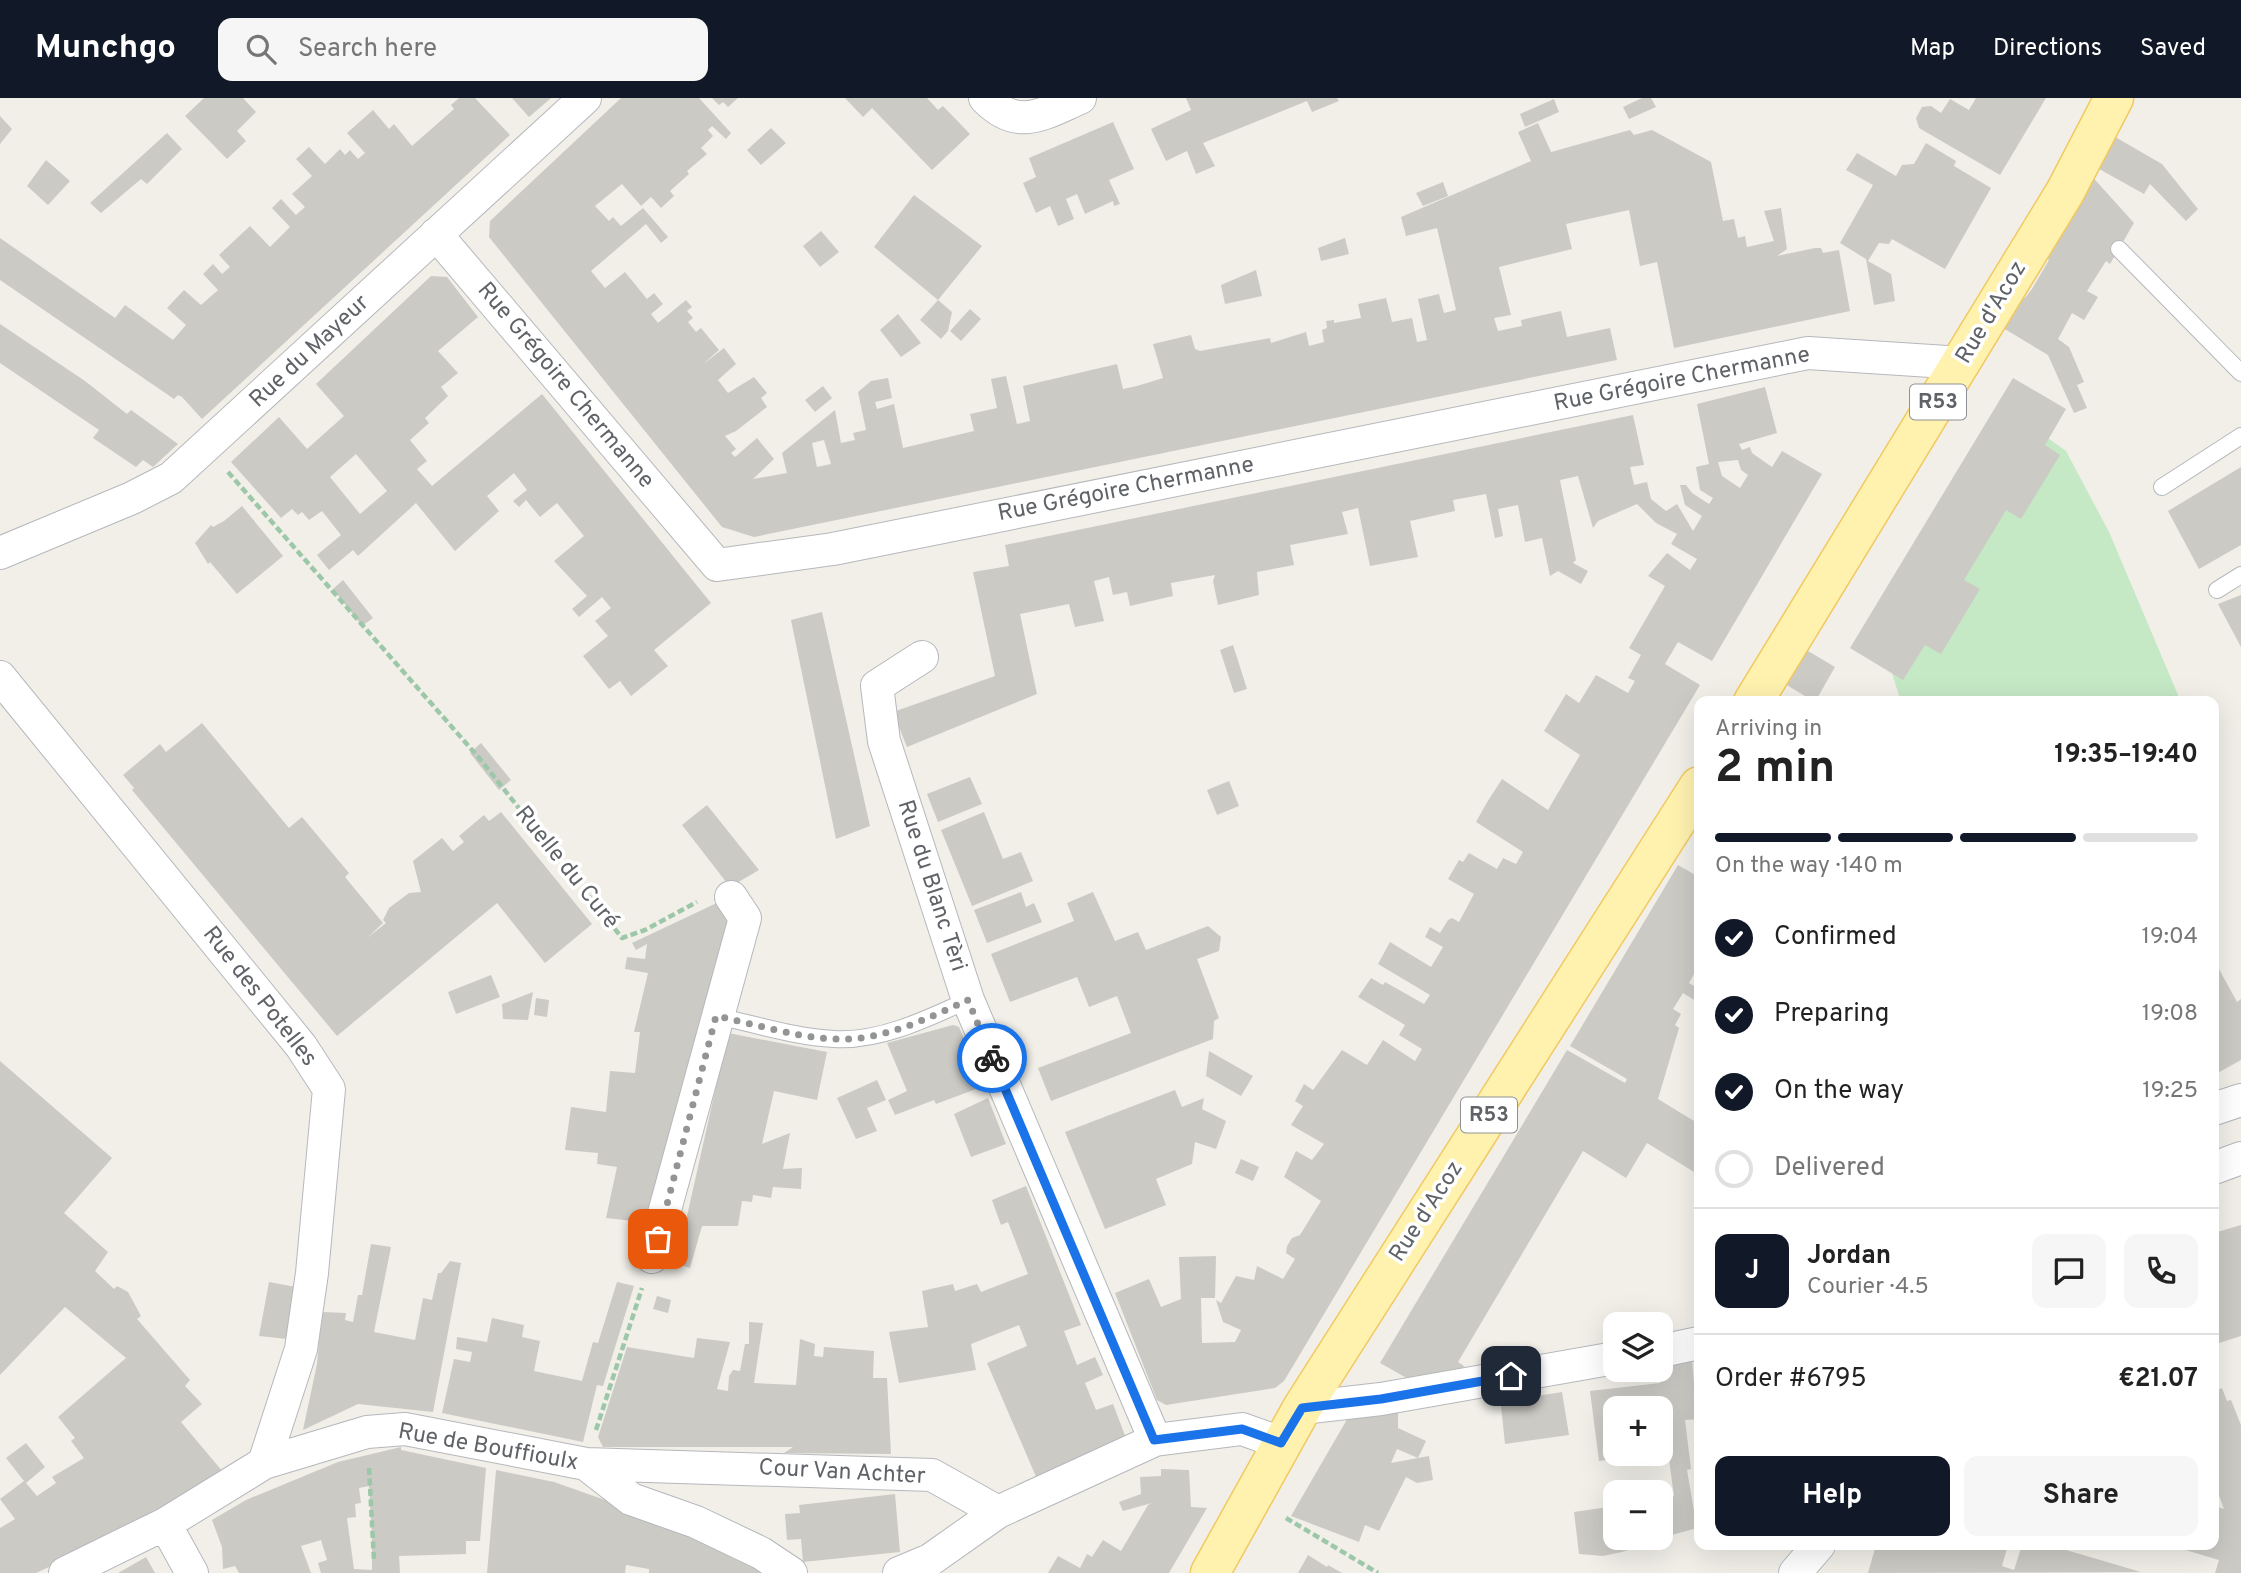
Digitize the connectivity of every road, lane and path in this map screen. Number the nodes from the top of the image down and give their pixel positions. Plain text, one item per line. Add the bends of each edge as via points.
1 (585, 98) edge
2 (985, 98) edge
3 (1080, 98) edge
4 (2114, 98) edge
5 (436, 234) junction
6 (2119, 248) dead end
7 (1962, 363) junction
8 (2241, 373) edge
9 (2241, 436) edge
10 (207, 448) junction
11 (2162, 486) dead end
12 (0, 553) edge
13 (2241, 575) edge
14 (2217, 590) dead end
15 (922, 657) dead end
16 (0, 677) edge
17 (1757, 696) edge
18 (1694, 794) edge
19 (731, 897) joint
20 (968, 1000) junction
21 (716, 1016) junction
22 (2241, 1100) edge
23 (2219, 1108) edge
24 (2241, 1158) edge
25 (2219, 1166) edge
26 (652, 1257) joint
27 (1694, 1344) edge
28 (1673, 1348) edge
29 (1603, 1361) edge
30 (1302, 1408) junction
31 (367, 1432) junction
32 (1154, 1440) junction
33 (1281, 1443) junction
34 (264, 1463) junction
35 (586, 1464) junction
36 (1251, 1499) junction
37 (998, 1512) junction
38 (165, 1524) junction
39 (1815, 1550) edge
40 (374, 1562) dead end
41 (907, 1572) edge
42 (65, 1573) edge
43 (192, 1573) edge
44 (791, 1573) edge
45 (1210, 1573) edge
46 (1378, 1573) edge
47 (1795, 1573) edge

1 - 5 street, Rue du Mayeur
2 - 3 street via 1015,119 1038,117
4 - 7 main road, Rue d'Acoz / R53 via 2069,195
5 - 7 street, Rue Grégoire Chermanne via 717,565 832,549 1808,353
5 - 10 street, Rue du Mayeur
6 - 8 lane
7 - 17 main road, Rue d'Acoz / R53
9 - 11 lane
10 - 12 street, Rue du Mayeur via 171,478 132,498
10 - 19 path, Ruelle du Curé via 480,759 622,938 721,892
13 - 14 lane
15 - 20 street, Rue du Blanc Tèri via 877,686 884,741
16 - 34 street, Rue des Potelles via 301,1045 329,1089 301,1349
18 - 30 main road, Rue d'Acoz / R53
19 - 21 street via 745,918
20 - 21 lane via 859,1038 834,1039
20 - 32 street, Rue du Blanc Tèri
21 - 26 street
22 - 23 street
24 - 25 street
26 - 35 path
27 - 28 street
29 - 30 street
30 - 33 main road, Rue d'Acoz / R53
31 - 34 street, Rue de Bouffioulx
31 - 35 street, Rue de Bouffioulx via 405,1429
31 - 40 path
32 - 33 street via 1242,1429
32 - 37 street
33 - 36 main road, Rue d'Acoz / R53
34 - 38 street, Rue de Bouffioulx
35 - 37 street, Cour Van Achter via 932,1475
35 - 44 street, Rue de Bouffioulx via 631,1499 729,1537
36 - 45 main road, Rue d'Acoz / R53
36 - 46 path
37 - 41 street
38 - 42 street, Rue de Bouffioulx
38 - 43 street
39 - 47 street

